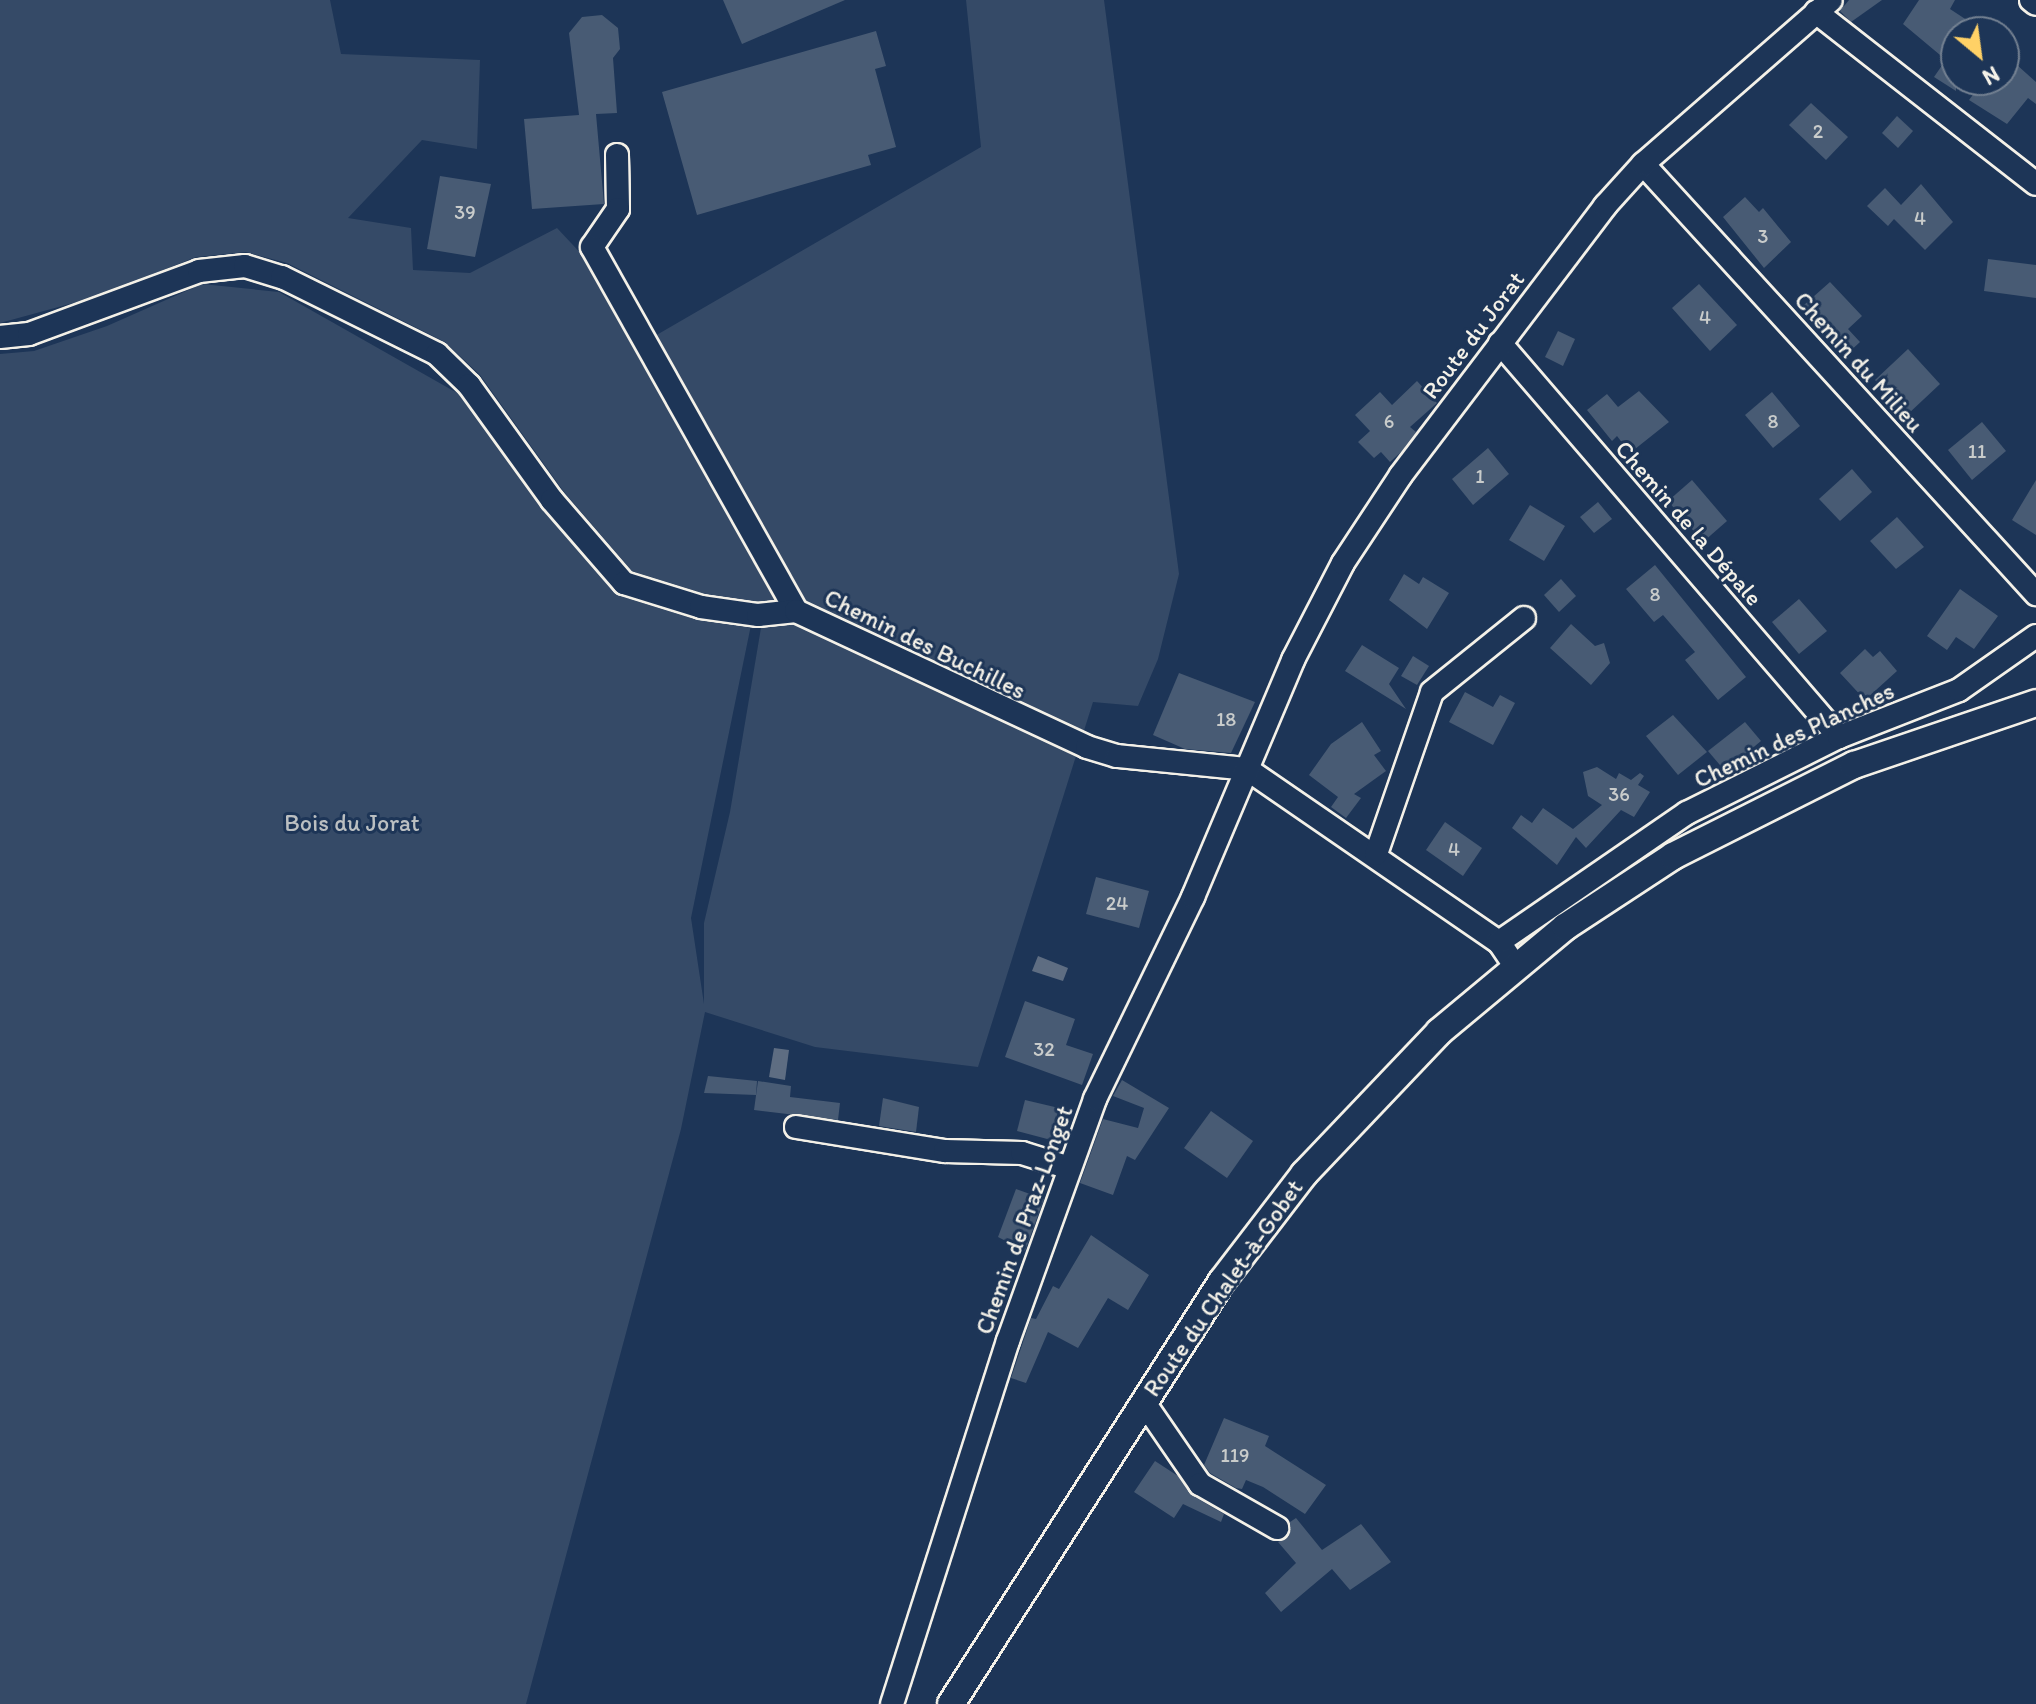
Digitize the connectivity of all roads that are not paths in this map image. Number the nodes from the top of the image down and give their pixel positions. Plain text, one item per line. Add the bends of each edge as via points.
1 (2031, 0) edge
2 (2036, 4) edge
3 (1823, 6) edge
4 (617, 155) dead end
5 (1643, 164) junction
6 (2036, 184) edge
7 (0, 337) edge
8 (1500, 343) junction
9 (2036, 594) edge
10 (796, 611) junction
11 (1524, 618) dead end
12 (2036, 636) edge
13 (2036, 703) edge
14 (1839, 737) junction
15 (1247, 769) junction
16 (1376, 854) junction
17 (1499, 942) junction
18 (1515, 966) junction
19 (796, 1127) dead end
20 (1070, 1168) junction
21 (1143, 1401) junction
22 (1277, 1528) dead end
23 (892, 1704) edge
24 (951, 1704) edge

1 - 2 street
3 - 5 street, Route du Jorat
3 - 6 street
4 - 10 street via 618,209 592,247
5 - 8 street, Route du Jorat
5 - 9 street, Chemin du Milieu
7 - 10 street, Chemin des Buchilles via 29,334 199,271 245,266 282,277 437,354 469,385 552,500 624,583 701,607 758,615
8 - 14 street, Chemin de la Dépale
8 - 15 street, Route du Jorat via 1343,563 1293,660
10 - 15 street, Chemin des Buchilles via 1087,747 1117,756
11 - 16 street via 1432,692
12 - 14 street, Chemin des Planches via 1959,690
13 - 18 main road, Route du Chalet-à-Gobet via 1882,754 1772,802 1622,888
14 - 17 street, Chemin des Planches via 1687,813
15 - 16 street, Chemin des Buchilles
15 - 20 street, Chemin de Praz-Longet via 1193,897 1095,1099
16 - 17 street, Chemin des Buchilles
17 - 18 street, Chemin des Buchilles
18 - 21 main road, Route du Chalet-à-Gobet via 1402,1067 1304,1174 1222,1281
19 - 20 street via 945,1151 1022,1153
20 - 23 street, Chemin de Praz-Longet via 1008,1341
21 - 22 street via 1200,1484
21 - 24 main road, Route du Chalet-à-Gobet

